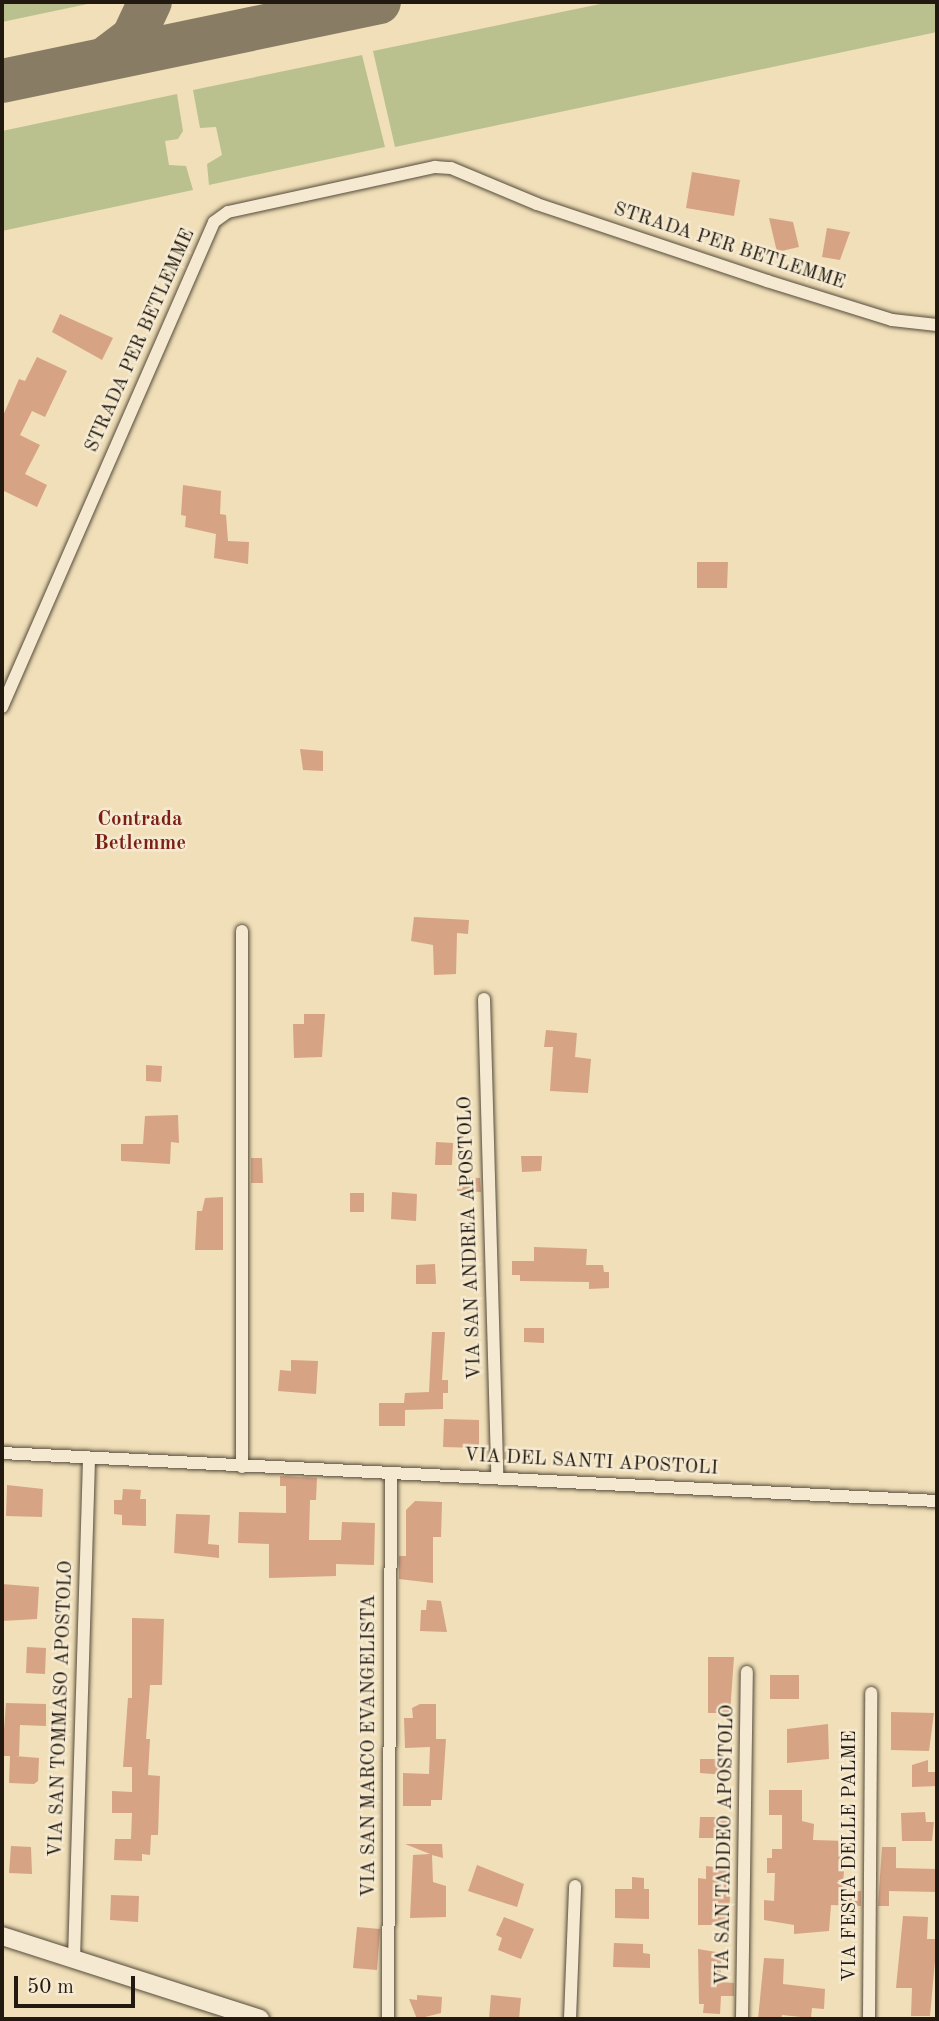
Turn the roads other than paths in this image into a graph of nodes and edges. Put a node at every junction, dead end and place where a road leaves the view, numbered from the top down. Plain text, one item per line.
1 (937, 325) edge
2 (2, 707) edge
3 (242, 931) dead end
4 (484, 999) dead end
5 (2, 1453) edge
6 (89, 1459) junction
7 (242, 1466) junction
8 (391, 1474) junction
9 (498, 1476) junction
10 (937, 1501) edge
11 (747, 1672) dead end
12 (871, 1693) dead end
13 (575, 1886) dead end
14 (2, 1936) edge
15 (74, 1959) junction
16 (260, 2019) edge
17 (388, 2019) edge
18 (570, 2019) edge
19 (743, 2019) edge
20 (869, 2019) edge

1 - 2 street, STRADA PER BETLEMME
3 - 7 street
4 - 9 street, VIA SAN ANDREA APOSTOLO
5 - 6 street, VIA DEL SANTI APOSTOLI
6 - 7 street, VIA DEL SANTI APOSTOLI
6 - 15 street, VIA SAN TOMMASO APOSTOLO
7 - 8 street, VIA DEL SANTI APOSTOLI
8 - 9 street, VIA DEL SANTI APOSTOLI
8 - 17 street, VIA SAN MARCO EVANGELISTA
9 - 10 street, VIA DEL SANTI APOSTOLI
11 - 19 street, VIA SAN TADDEO APOSTOLO
12 - 20 street, VIA FESTA DELLE PALME
13 - 18 street
14 - 15 street
15 - 16 street

